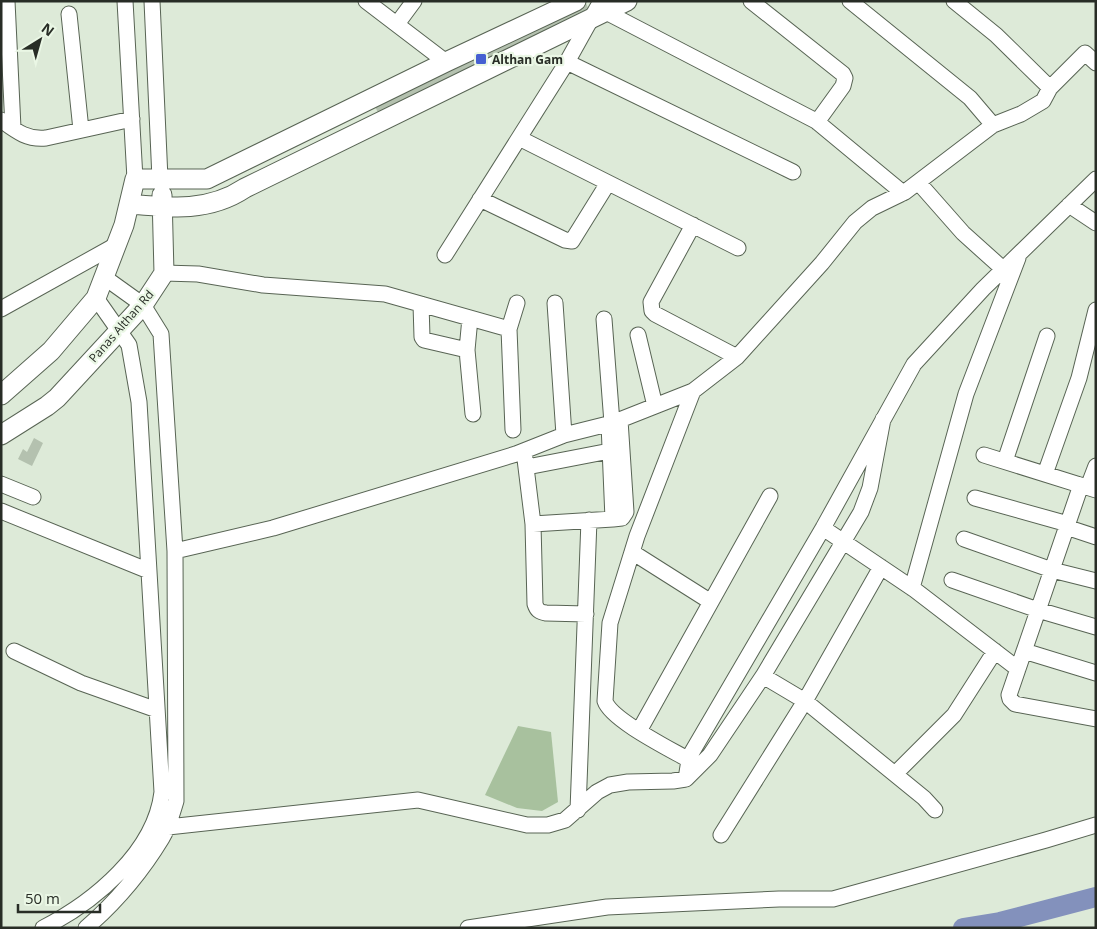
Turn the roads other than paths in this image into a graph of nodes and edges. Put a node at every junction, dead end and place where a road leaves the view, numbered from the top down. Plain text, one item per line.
1 (7, 1) edge
2 (125, 1) edge
3 (152, 1) edge
4 (366, 1) edge
5 (414, 1) edge
6 (576, 1) edge
7 (627, 1) edge
8 (750, 1) edge
9 (850, 1) edge
10 (964, 4) edge
11 (599, 10) edge
12 (69, 14) dead end
13 (397, 24) junction
14 (446, 62) junction
15 (567, 62) junction
16 (1096, 63) edge
17 (1050, 88) junction
18 (132, 119) junction
19 (817, 122) junction
20 (7, 124) edge
21 (993, 125) junction
22 (81, 130) junction
23 (519, 138) junction
24 (793, 172) dead end
25 (135, 179) junction
26 (160, 179) junction
27 (1096, 179) edge
28 (918, 182) junction
29 (608, 183) junction
30 (902, 193) junction
31 (480, 200) junction
32 (130, 204) junction
33 (1069, 205) junction
34 (163, 208) junction
35 (1096, 223) edge
36 (693, 225) junction
37 (116, 245) junction
38 (738, 248) dead end
39 (1020, 252) junction
40 (445, 254) dead end
41 (1003, 269) junction
42 (164, 273) junction
43 (104, 277) junction
44 (96, 298) junction
45 (517, 303) dead end
46 (555, 303) dead end
47 (421, 304) junction
48 (143, 305) junction
49 (1, 308) edge
50 (1096, 310) edge
51 (470, 318) junction
52 (604, 319) dead end
53 (120, 329) junction
54 (509, 329) junction
55 (638, 335) dead end
56 (1047, 336) dead end
57 (467, 350) junction
58 (737, 358) junction
59 (693, 391) junction
60 (1, 395) edge
61 (655, 406) junction
62 (474, 414) dead end
63 (883, 419) junction
64 (614, 423) junction
65 (513, 430) dead end
66 (1, 435) edge
67 (564, 435) junction
68 (616, 450) junction
69 (524, 452) junction
70 (984, 455) dead end
71 (1005, 461) junction
72 (1096, 466) edge
73 (527, 467) junction
74 (1046, 474) junction
75 (1, 484) edge
76 (1088, 487) edge
77 (770, 496) dead end
78 (33, 497) dead end
79 (975, 498) dead end
80 (1, 511) edge
81 (590, 520) junction
82 (533, 524) junction
83 (1067, 526) junction
84 (823, 528) junction
85 (1096, 537) edge
86 (964, 539) dead end
87 (844, 542) junction
88 (175, 551) junction
89 (632, 552) junction
90 (881, 567) junction
91 (1052, 570) junction
92 (149, 571) junction
93 (952, 580) dead end
94 (1096, 581) edge
95 (912, 588) junction
96 (711, 602) junction
97 (1038, 610) junction
98 (586, 614) junction
99 (1096, 627) edge
100 (14, 651) dead end
101 (994, 651) junction
102 (1024, 651) junction
103 (1018, 669) junction
104 (1096, 673) edge
105 (763, 676) junction
106 (805, 701) junction
107 (157, 710) junction
108 (1096, 719) edge
109 (638, 731) junction
110 (689, 760) junction
111 (895, 774) junction
112 (686, 779) junction
113 (578, 810) junction
114 (935, 810) dead end
115 (1096, 825) edge
116 (168, 827) junction
117 (721, 835) dead end
118 (43, 928) edge
119 (86, 928) edge
120 (468, 928) edge

1 - 20 street
2 - 18 street
3 - 26 street
4 - 13 street
5 - 13 street
6 - 14 main road
7 - 11 main road
8 - 19 street
9 - 21 street
10 - 17 street
11 - 15 street
11 - 19 street
11 - 34 main road
12 - 22 street
13 - 14 street
14 - 26 main road
15 - 23 street
15 - 24 street
16 - 17 street
17 - 21 street
18 - 22 street
18 - 25 street
19 - 30 street
20 - 22 street
21 - 28 street
23 - 29 street
23 - 31 street
25 - 26 main road
25 - 32 main road
26 - 34 main road
27 - 33 street
28 - 30 street
28 - 41 street
29 - 31 street
29 - 36 street
30 - 58 street
31 - 40 street
32 - 34 main road
32 - 37 main road
33 - 35 street
33 - 39 street
34 - 42 main road
36 - 38 street
36 - 58 street
37 - 43 main road
37 - 49 street
39 - 41 street
39 - 95 street
41 - 63 street
42 - 47 street
42 - 48 main road, Panas Althan Rd
43 - 44 main road
43 - 48 street
44 - 53 street
44 - 60 main road
45 - 54 street
46 - 67 street
47 - 51 street
47 - 57 street
48 - 53 main road, Panas Althan Rd
48 - 88 street
50 - 74 street
51 - 54 street
51 - 57 street
52 - 64 street
53 - 66 main road, Panas Althan Rd
53 - 92 street
54 - 65 street
55 - 61 street
56 - 71 street
57 - 62 street
58 - 59 street
59 - 61 street
59 - 89 street
61 - 64 street
63 - 84 street
63 - 87 street
64 - 67 street
64 - 68 street
67 - 69 street
68 - 73 street
68 - 81 street
69 - 73 street
69 - 88 street
70 - 71 street
71 - 74 street
72 - 76 street
73 - 82 street
74 - 76 street
75 - 78 street
76 - 83 street
77 - 96 street
79 - 83 street
80 - 92 street
81 - 82 street
81 - 98 street
82 - 98 street
83 - 85 street
83 - 91 street
84 - 87 street
84 - 110 street
86 - 91 street
87 - 90 street
87 - 105 street
88 - 116 street
89 - 96 street
89 - 109 street
90 - 95 street
90 - 106 street
91 - 94 street
91 - 97 street
92 - 107 street
93 - 97 street
95 - 101 street
96 - 109 street
97 - 99 street
97 - 102 street
98 - 113 street
100 - 107 street
101 - 103 street
101 - 111 street
102 - 103 street
102 - 104 street
103 - 108 street
105 - 106 street
105 - 112 street
106 - 111 street
106 - 117 street
107 - 118 street
109 - 110 street
110 - 112 street
111 - 114 street
112 - 113 street
113 - 116 street
115 - 120 street
116 - 119 street

